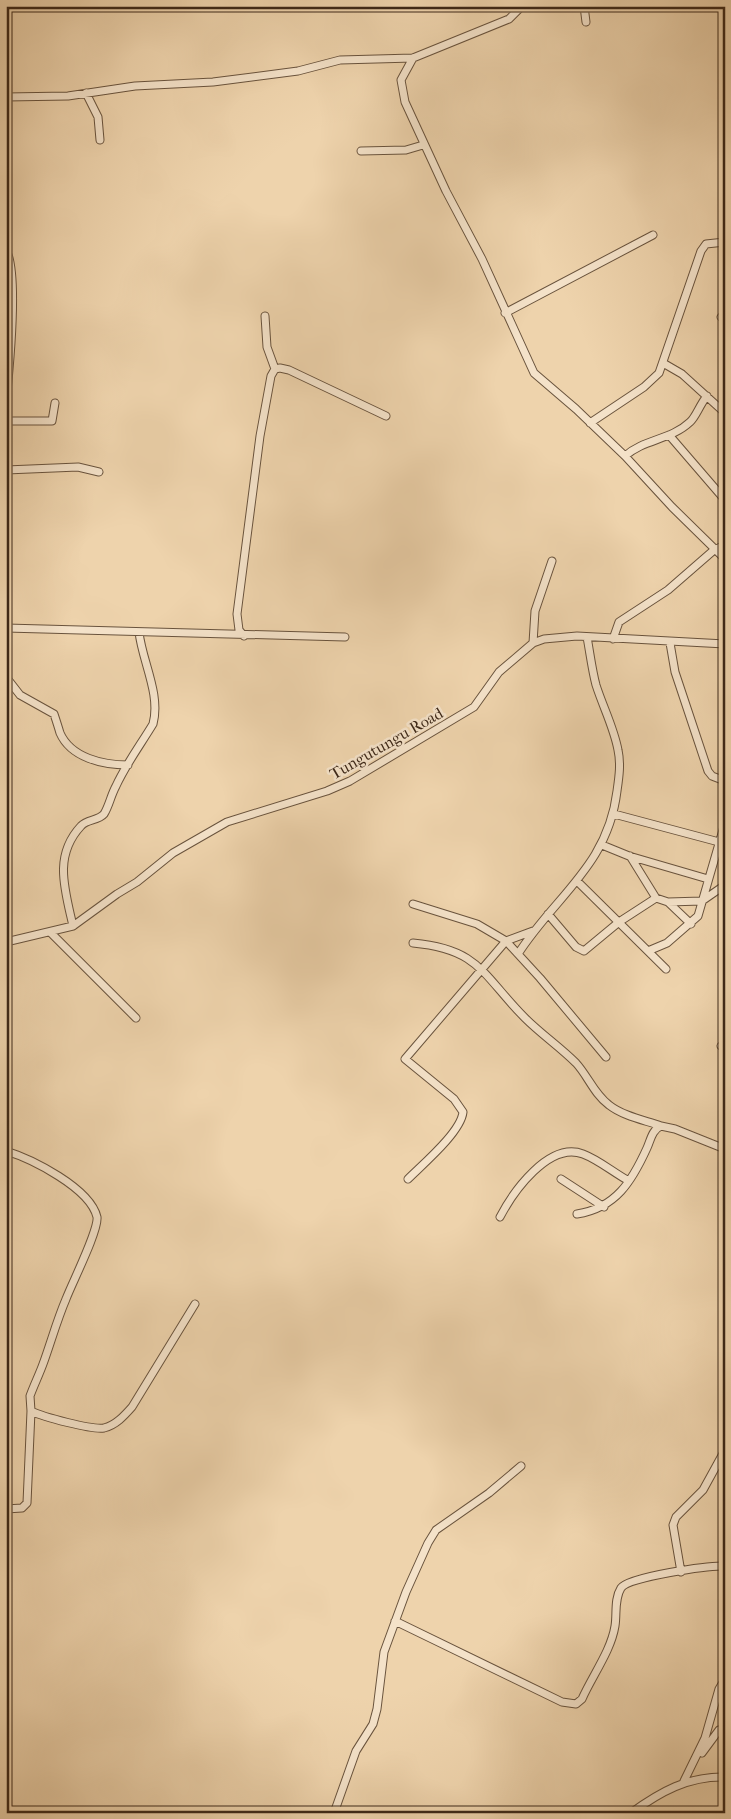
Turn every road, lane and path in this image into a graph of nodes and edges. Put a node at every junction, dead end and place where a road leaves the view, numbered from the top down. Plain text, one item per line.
1 (522, 6) edge
2 (584, 6) edge
3 (586, 22) dead end
4 (413, 58) junction
5 (396, 59) junction
6 (404, 74) junction
7 (86, 94) junction
8 (6, 97) edge
9 (100, 140) dead end
10 (424, 145) junction
11 (361, 151) dead end
12 (653, 235) dead end
13 (725, 242) edge
14 (6, 250) edge
15 (505, 313) junction
16 (265, 316) dead end
17 (663, 363) junction
18 (275, 369) junction
19 (707, 396) junction
20 (6, 401) edge
21 (55, 404) dead end
22 (725, 413) edge
23 (386, 416) dead end
24 (6, 421) edge
25 (590, 423) junction
26 (669, 436) junction
27 (625, 456) junction
28 (6, 470) edge
29 (99, 472) dead end
30 (725, 500) edge
31 (725, 545) edge
32 (714, 550) junction
33 (725, 559) edge
34 (552, 560) dead end
35 (6, 628) edge
36 (138, 632) junction
37 (244, 636) junction
38 (345, 637) dead end
39 (587, 637) junction
40 (613, 639) junction
41 (533, 643) junction
42 (670, 643) junction
43 (725, 644) edge
44 (6, 677) edge
45 (128, 765) junction
46 (725, 780) edge
47 (614, 814) junction
48 (724, 821) edge
49 (719, 842) junction
50 (602, 845) junction
51 (629, 856) junction
52 (708, 878) junction
53 (578, 881) junction
54 (725, 885) edge
55 (656, 898) junction
56 (702, 900) junction
57 (668, 902) junction
58 (413, 904) dead end
59 (548, 914) junction
60 (619, 922) junction
61 (691, 924) junction
62 (73, 926) junction
63 (533, 931) junction
64 (51, 933) junction
65 (506, 941) junction
66 (6, 942) edge
67 (413, 943) dead end
68 (648, 951) junction
69 (518, 954) junction
70 (483, 969) junction
71 (666, 969) dead end
72 (136, 1018) dead end
73 (606, 1057) dead end
74 (662, 1126) junction
75 (725, 1148) edge
76 (6, 1151) edge
77 (408, 1180) dead end
78 (561, 1180) dead end
79 (629, 1181) junction
80 (604, 1207) junction
81 (577, 1214) dead end
82 (500, 1217) dead end
83 (195, 1304) dead end
84 (31, 1411) junction
85 (725, 1450) edge
86 (521, 1466) dead end
87 (6, 1509) edge
88 (725, 1566) edge
89 (681, 1572) junction
90 (395, 1620) junction
91 (725, 1679) edge
92 (725, 1729) edge
93 (698, 1756) junction
94 (725, 1777) edge
95 (684, 1781) junction
96 (334, 1813) edge
97 (631, 1813) edge

1 - 4 street
2 - 3 street
4 - 5 street
4 - 6 street
5 - 6 street
5 - 7 street
6 - 10 street
7 - 8 street
7 - 9 street
10 - 11 street
10 - 15 street
12 - 15 street
13 - 17 street
14 - 20 street
15 - 25 street
16 - 18 street
17 - 19 street
17 - 25 street
18 - 23 street
18 - 37 street
19 - 22 street
19 - 26 street
21 - 24 street
25 - 27 street
26 - 27 street
26 - 30 street
27 - 32 street
28 - 29 street
31 - 32 street
32 - 33 street
32 - 40 street
34 - 41 street
35 - 36 street
36 - 37 street
36 - 45 street
37 - 38 street
39 - 40 street, Tungutungu Road
39 - 41 street, Tungutungu Road
39 - 47 street
40 - 42 street, Tungutungu Road
41 - 62 street, Tungutungu Road
42 - 43 street, Tungutungu Road
42 - 46 street
44 - 45 street
45 - 62 street
47 - 49 street
47 - 50 street
48 - 49 street
49 - 52 street
50 - 51 street
50 - 53 street
51 - 52 street
51 - 55 street
52 - 56 street
53 - 59 street
53 - 60 street
54 - 56 street
55 - 57 street
55 - 60 street
56 - 57 street
56 - 61 street
57 - 61 street
58 - 65 street
59 - 60 street
59 - 63 street
60 - 68 street
61 - 68 street
62 - 64 street, Tungutungu Road
63 - 65 street
63 - 69 street
64 - 66 street, Tungutungu Road
64 - 72 street
65 - 69 street
65 - 70 street
67 - 70 street
68 - 71 street
69 - 73 street
70 - 74 street
70 - 77 street
74 - 75 street
74 - 79 street
76 - 84 street
78 - 80 street
79 - 80 street
79 - 82 street
80 - 81 street
83 - 84 street
84 - 87 street
85 - 89 street
86 - 90 street
88 - 89 street
89 - 90 street
90 - 96 street
91 - 93 street
92 - 93 street
93 - 95 street
94 - 95 street
95 - 97 street

